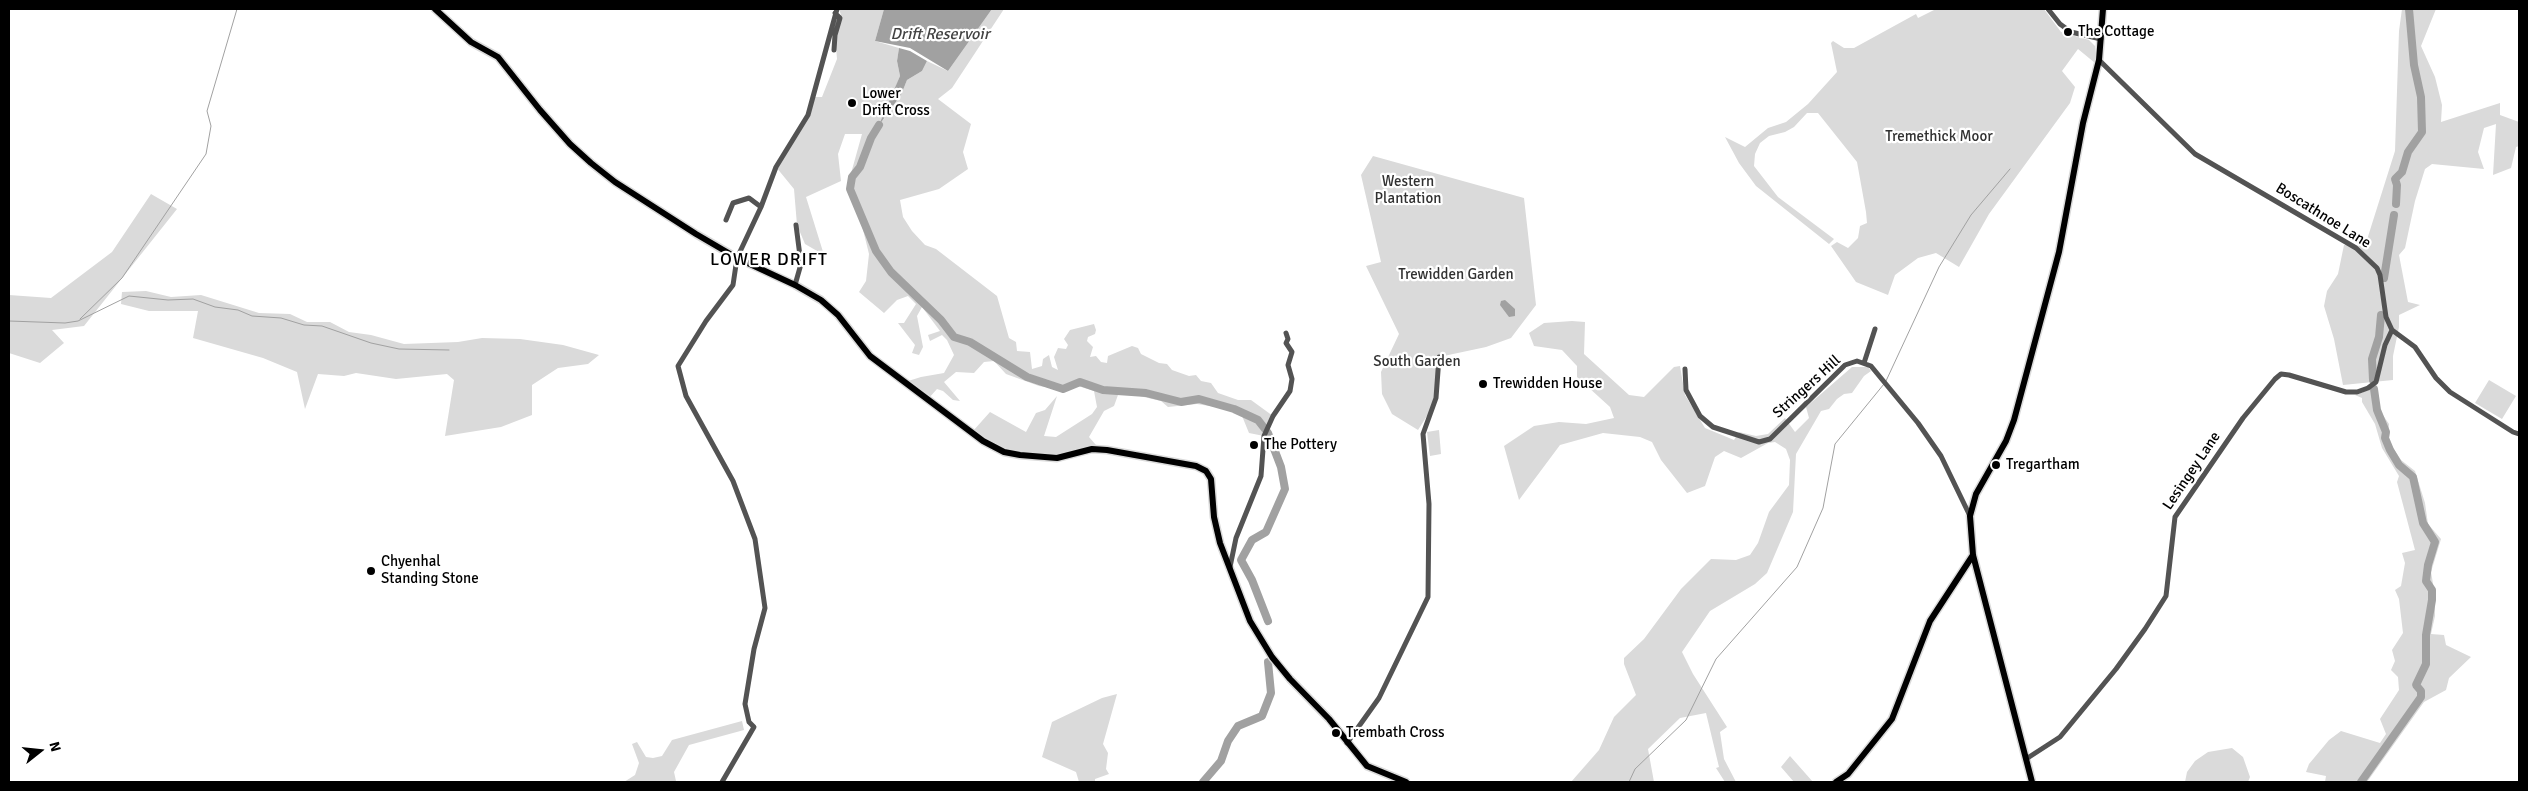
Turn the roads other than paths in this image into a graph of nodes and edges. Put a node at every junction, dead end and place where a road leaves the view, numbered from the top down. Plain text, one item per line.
1 (435, 9) edge
2 (2048, 9) edge
3 (2102, 9) edge
4 (836, 11) edge
5 (2101, 39) junction
6 (834, 50) dead end
7 (2099, 60) junction
8 (762, 207) junction
9 (726, 220) dead end
10 (796, 225) dead end
11 (737, 258) junction
12 (795, 285) junction
13 (1875, 329) dead end
14 (2392, 330) junction
15 (1286, 333) dead end
16 (1439, 357) dead end
17 (1864, 363) junction
18 (1685, 369) dead end
19 (2519, 434) edge
20 (1970, 516) junction
21 (1973, 555) junction
22 (1230, 567) junction
23 (1347, 743) junction
24 (2026, 759) junction
25 (722, 782) edge
26 (1406, 782) edge
27 (1836, 782) edge
28 (2032, 782) edge

1 - 11 main road
2 - 5 street
3 - 5 main road
4 - 6 street
4 - 8 street
5 - 7 main road
7 - 14 street, Boscathnoe Lane
7 - 20 main road
8 - 9 street
8 - 11 street
10 - 12 street
11 - 12 main road
11 - 25 street
12 - 22 main road
13 - 17 street
14 - 19 street
14 - 24 street, Lesingey Lane
15 - 22 street
16 - 23 street
17 - 18 street, Stringers Hill
17 - 20 street, Stringers Hill
20 - 21 main road
21 - 24 main road
21 - 27 main road
22 - 23 main road
23 - 26 main road
24 - 28 main road

